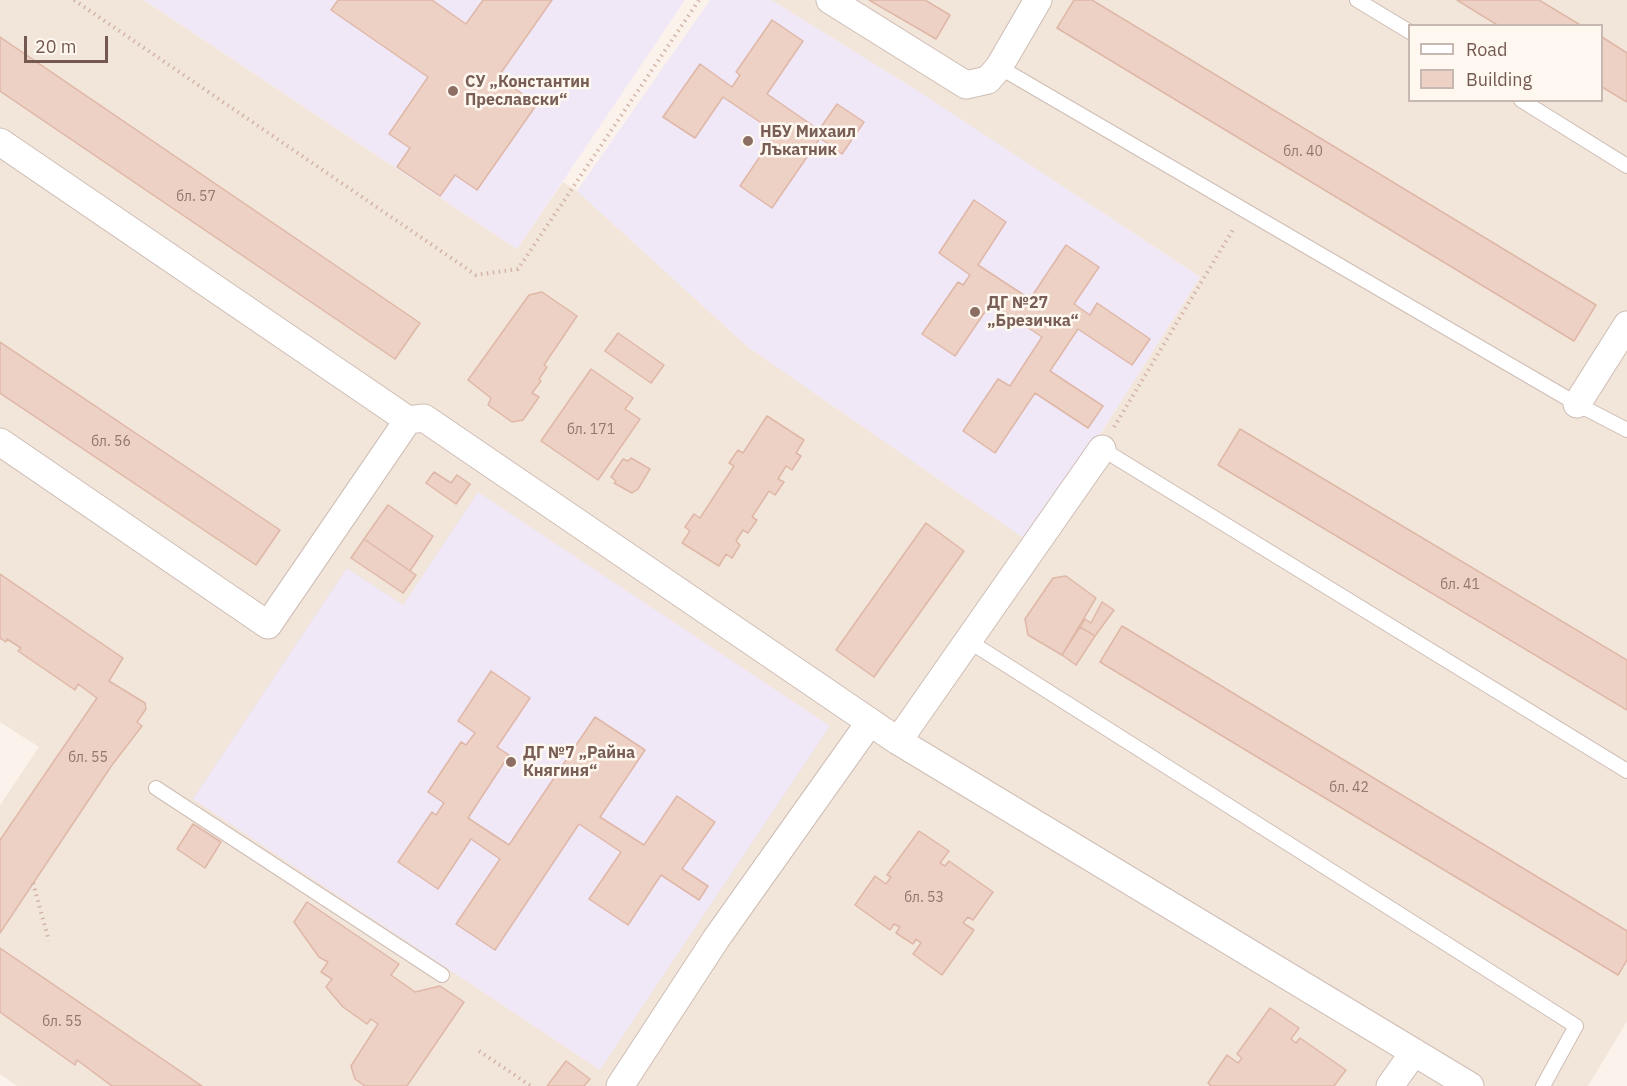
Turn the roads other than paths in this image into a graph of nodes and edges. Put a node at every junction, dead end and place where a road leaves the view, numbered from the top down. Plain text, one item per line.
1 (830, 0) edge
2 (1038, 0) edge
3 (1357, 0) edge
4 (1408, 31) edge
5 (999, 67) junction
6 (1524, 102) edge
7 (0, 142) edge
8 (1627, 166) edge
9 (1627, 325) edge
10 (1577, 404) junction
11 (408, 420) junction
12 (1627, 430) edge
13 (0, 442) edge
14 (1101, 448) joint
15 (967, 640) junction
16 (870, 722) junction
17 (898, 741) junction
18 (1627, 771) edge
19 (156, 788) dead end
20 (442, 975) dead end
21 (1414, 1052) junction
22 (620, 1086) edge
23 (1390, 1086) edge
24 (1470, 1086) edge
25 (1542, 1086) edge

1 - 5 street
2 - 5 street
3 - 4 lane
5 - 10 lane
6 - 8 lane
7 - 11 street
9 - 10 street
10 - 12 lane
11 - 13 street
11 - 16 street
14 - 15 street
14 - 18 lane
15 - 17 street
15 - 25 lane
16 - 17 street
16 - 22 street
17 - 21 street
19 - 20 lane
21 - 23 street
21 - 24 street

